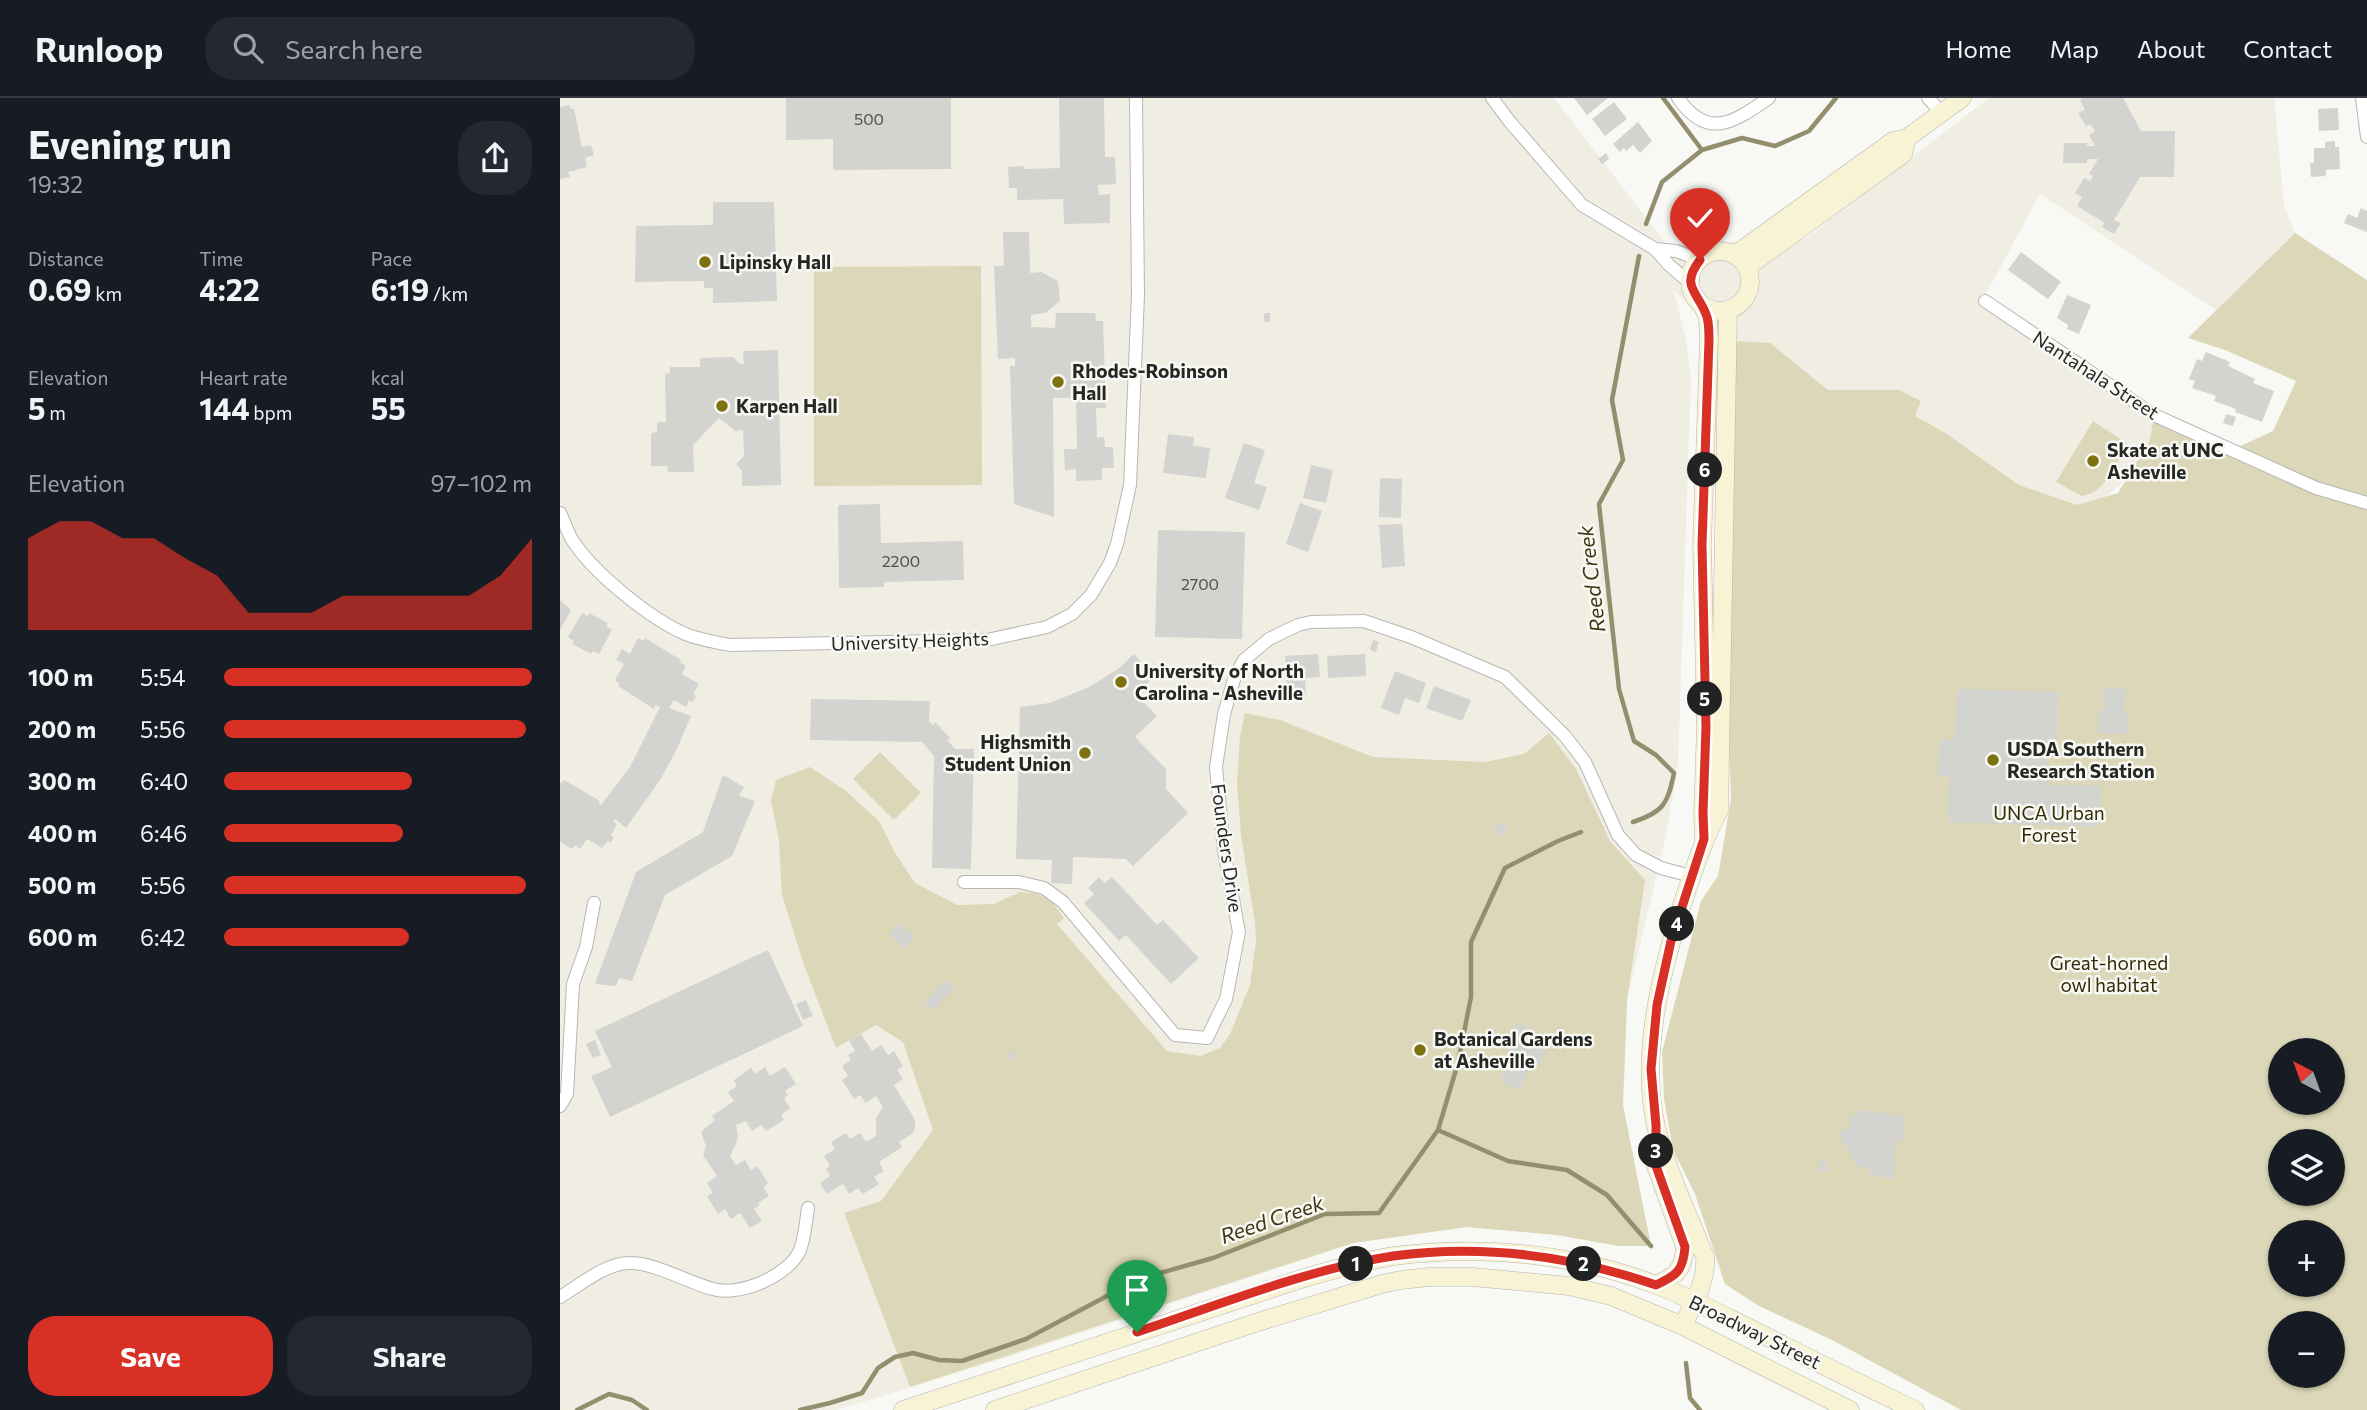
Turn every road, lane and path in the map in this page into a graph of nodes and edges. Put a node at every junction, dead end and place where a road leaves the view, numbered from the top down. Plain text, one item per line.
1 (1136, 98) edge
2 (1492, 98) edge
3 (1678, 98) edge
4 (1769, 98) edge
5 (1928, 98) edge
6 (1962, 98) edge
7 (2361, 98) edge
8 (1942, 113) junction
9 (2367, 137) edge
10 (1655, 249) junction
11 (1700, 260) junction
12 (1741, 261) junction
13 (1690, 284) junction
14 (1985, 301) dead end
15 (1702, 305) junction
16 (1728, 310) junction
17 (2367, 503) edge
18 (560, 513) edge
19 (1704, 839) junction
20 (1691, 876) junction
21 (964, 882) dead end
22 (594, 903) dead end
23 (560, 1106) edge
24 (1656, 1125) junction
25 (808, 1208) dead end
26 (1656, 1285) junction
27 (560, 1297) edge
28 (1694, 1301) junction
29 (1683, 1326) junction
30 (903, 1410) edge
31 (995, 1410) edge
32 (1850, 1410) edge
33 (1914, 1410) edge

1 - 18 street, University Heights
2 - 10 street
3 - 4 street
5 - 8 street
6 - 8 main road
7 - 9 street
8 - 12 main road
10 - 11 street
10 - 13 street
11 - 12 main road
11 - 13 main road
12 - 16 main road
13 - 15 main road
14 - 17 street, Nantahala Street
15 - 16 main road
15 - 19 main road
16 - 19 main road
19 - 20 main road
20 - 21 street, Founders Drive
20 - 24 main road
22 - 23 street
24 - 26 main road
24 - 28 main road
25 - 27 street
26 - 28 main road, Broadway Street
26 - 30 main road, Broadway Street
28 - 29 main road
28 - 33 main road, Broadway Street
29 - 31 main road, Broadway Street
29 - 32 main road, Broadway Street

